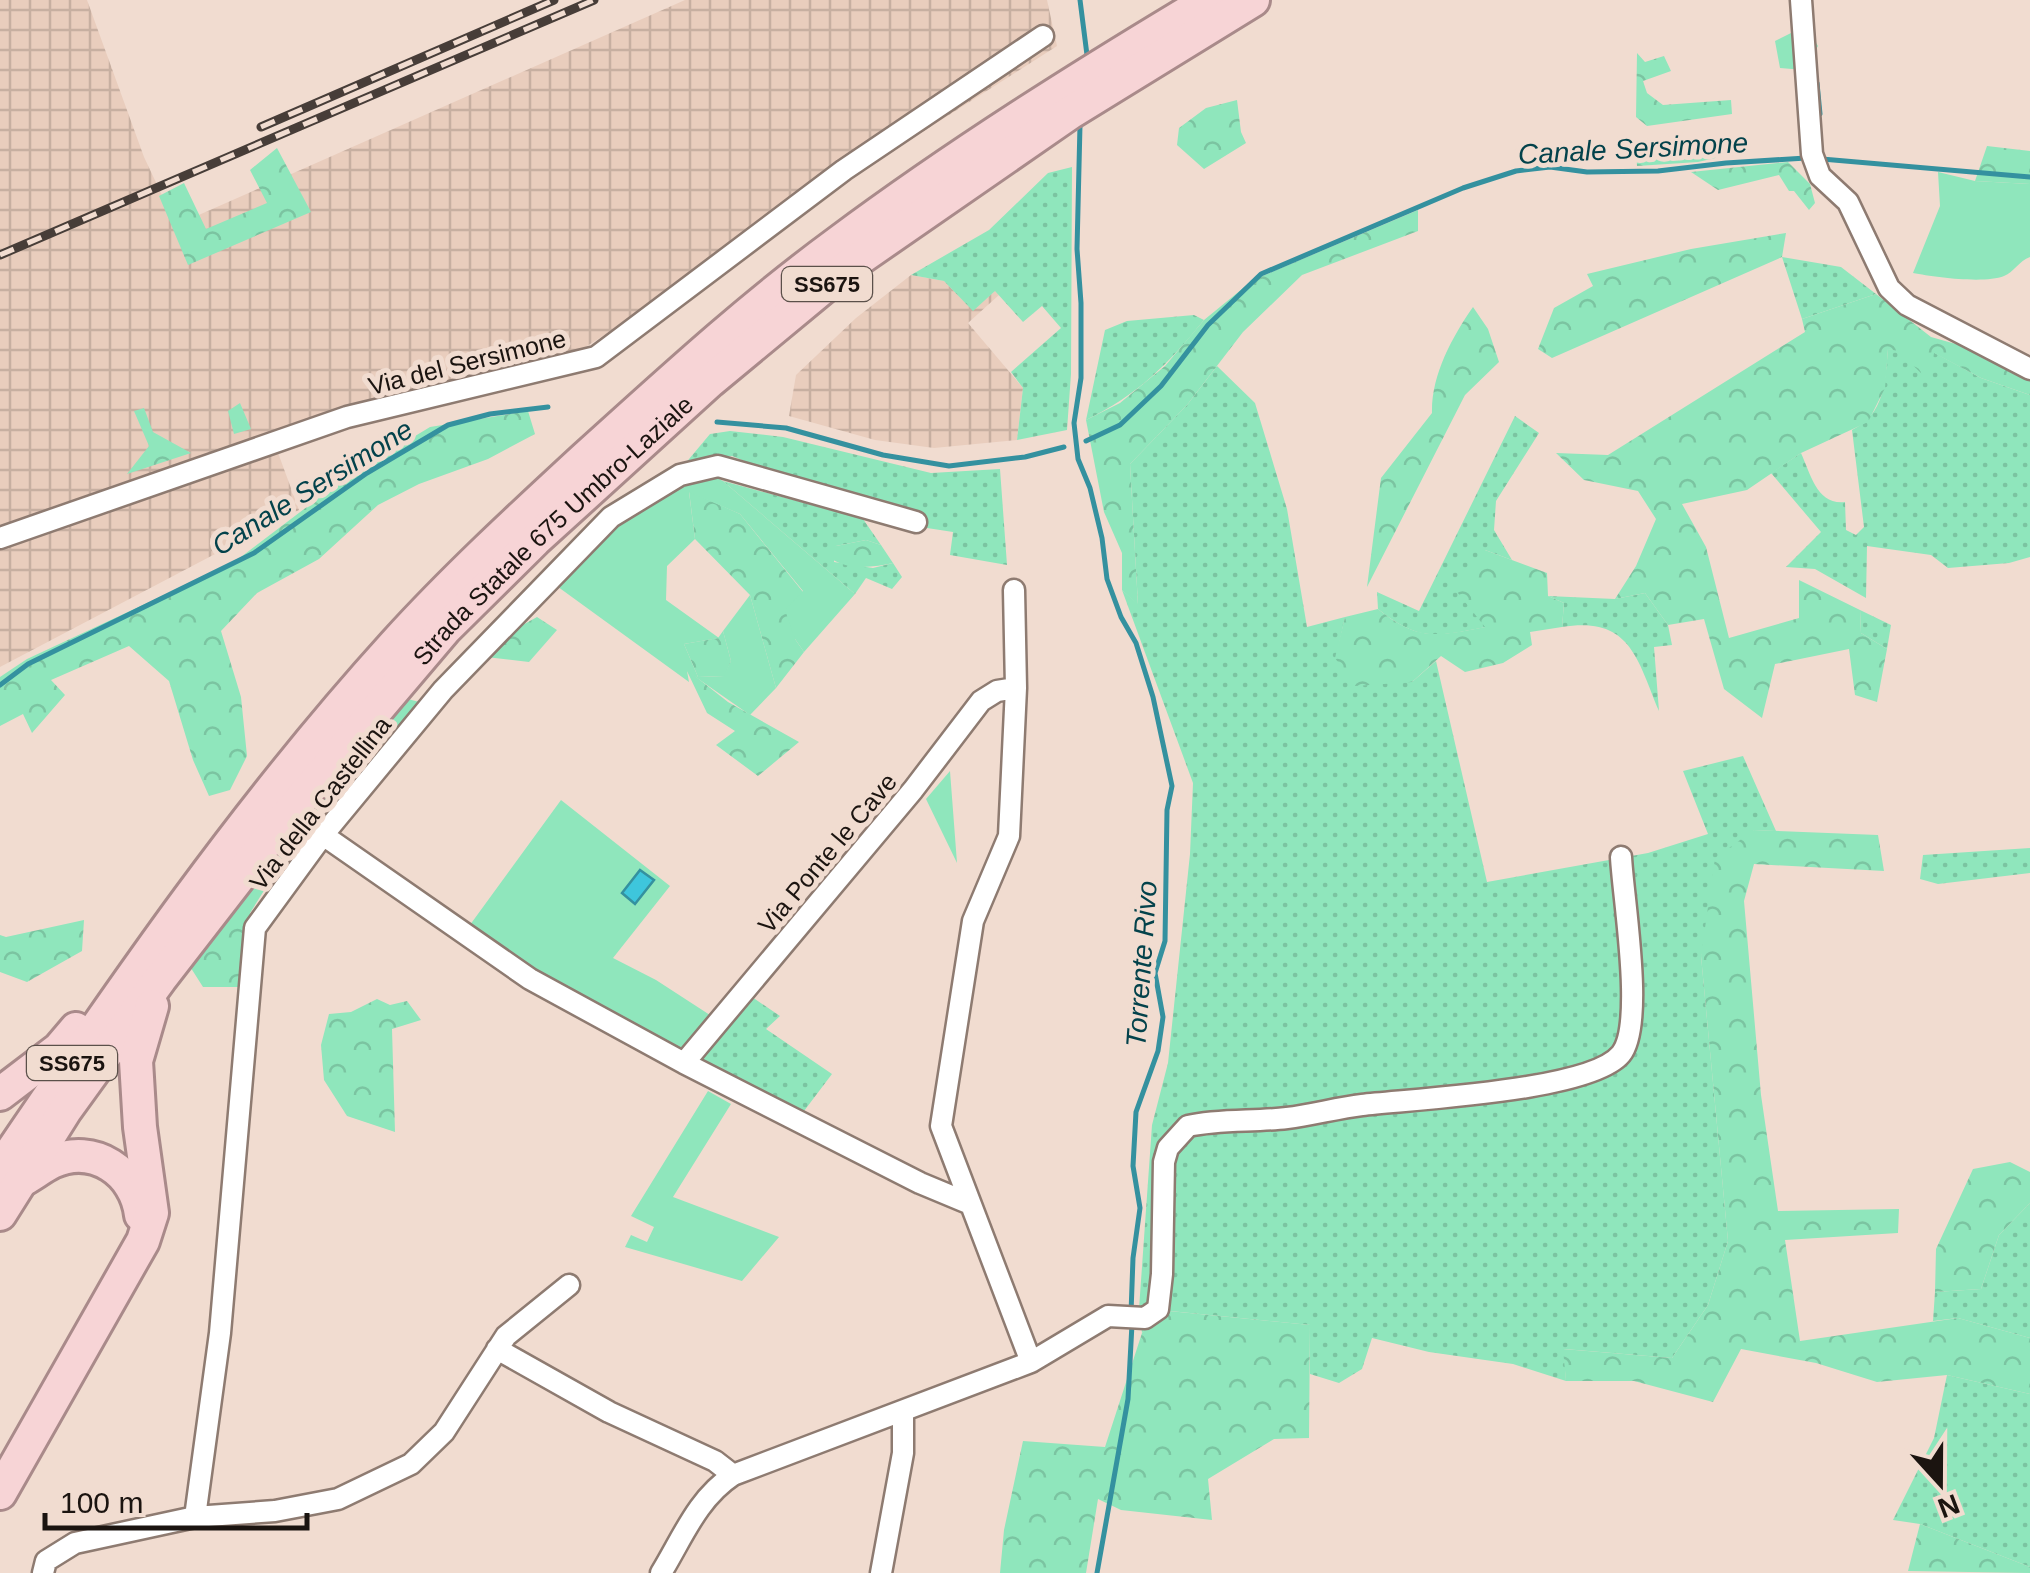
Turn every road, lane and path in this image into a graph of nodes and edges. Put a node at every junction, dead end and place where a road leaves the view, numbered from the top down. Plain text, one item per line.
1 (1209, 0) edge
2 (1254, 0) edge
3 (1801, 0) edge
4 (1043, 36) dead end
5 (2030, 369) edge
6 (916, 522) dead end
7 (0, 538) edge
8 (1014, 590) dead end
9 (1016, 688) junction
10 (323, 834) junction
11 (1621, 857) dead end
12 (152, 968) junction
13 (684, 1063) junction
14 (0, 1094) edge
15 (10, 1175) edge
16 (968, 1203) junction
17 (0, 1214) edge
18 (143, 1242) junction
19 (569, 1284) dead end
20 (497, 1349) junction
21 (1032, 1362) junction
22 (903, 1412) junction
23 (733, 1476) junction
24 (0, 1494) edge
25 (195, 1518) junction
26 (42, 1573) edge
27 (661, 1573) edge
28 (881, 1573) edge

1 - 12 highway, Strada Statale 675 Umbro-Laziale / SS675
2 - 12 highway, Strada Statale 675 Umbro-Laziale / SS675
3 - 5 street
4 - 7 street, Via del Sersimone
6 - 10 street, Via della Castellina
8 - 9 street
9 - 13 street, Via Ponte le Cave
9 - 16 street
10 - 13 street
10 - 25 street, Via della Castellina
11 - 21 street
12 - 14 highway
12 - 15 highway, Strada Statale 675 Umbro-Laziale / SS675
12 - 18 highway
13 - 16 street
15 - 17 highway, Strada Statale 675 Umbro-Laziale / SS675
15 - 18 highway
16 - 21 street
18 - 24 highway
19 - 20 street
20 - 23 street
20 - 25 street
21 - 22 street
22 - 23 street
22 - 28 street
23 - 27 street
25 - 26 street

